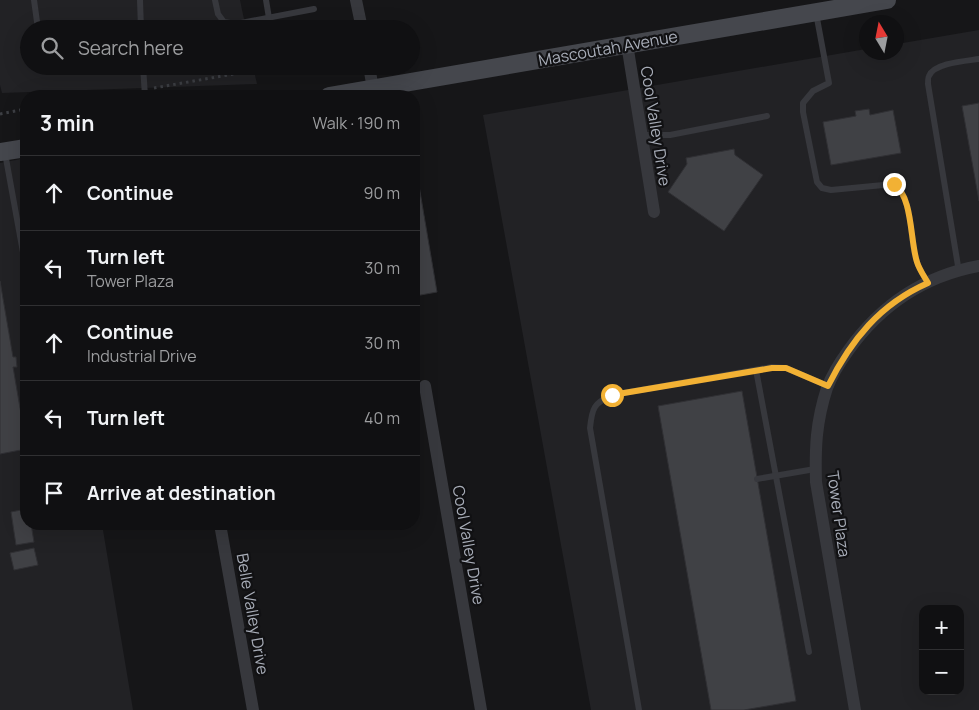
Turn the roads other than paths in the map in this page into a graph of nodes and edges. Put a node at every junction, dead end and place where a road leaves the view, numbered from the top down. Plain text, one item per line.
1 (34, 0) edge
2 (140, 0) edge
3 (215, 0) edge
4 (266, 0) edge
5 (356, 0) edge
6 (887, 0) edge
7 (815, 6) edge
8 (314, 9) dead end
9 (269, 18) junction
10 (37, 20) edge
11 (141, 20) edge
12 (222, 20) edge
13 (258, 20) edge
14 (360, 20) edge
15 (627, 44) junction
16 (979, 59) edge
17 (144, 75) edge
18 (370, 75) edge
19 (145, 90) edge
20 (373, 90) edge
21 (389, 90) edge
22 (767, 116) dead end
23 (641, 135) junction
24 (20, 149) edge
25 (2, 152) edge
26 (654, 212) dead end
27 (20, 240) edge
28 (979, 266) edge
29 (959, 272) junction
30 (928, 283) junction
31 (756, 370) junction
32 (425, 386) dead end
33 (828, 386) junction
34 (815, 468) junction
35 (776, 476) junction
36 (757, 479) dead end
37 (221, 530) edge
38 (809, 652) dead end
39 (253, 710) edge
40 (481, 710) edge
41 (639, 710) edge
42 (856, 710) edge

1 - 10 lane
2 - 11 lane
3 - 12 lane
4 - 9 lane
5 - 14 street
6 - 7 main road, Mascoutah Avenue
7 - 15 main road, Mascoutah Avenue
7 - 30 lane
8 - 9 lane
9 - 13 lane
15 - 21 main road, Mascoutah Avenue
15 - 23 street, Cool Valley Drive
16 - 29 lane
17 - 19 lane
18 - 20 street
22 - 23 lane
23 - 26 street, Cool Valley Drive
24 - 25 main road
25 - 27 lane
28 - 29 street, Tower Plaza
29 - 30 street, Tower Plaza
30 - 33 street, Tower Plaza
31 - 33 lane
31 - 35 lane
31 - 41 lane
32 - 40 street, Cool Valley Drive
33 - 34 street, Tower Plaza
34 - 35 lane
34 - 42 street, Tower Plaza
35 - 36 lane
35 - 38 lane
37 - 39 street, Belle Valley Drive

